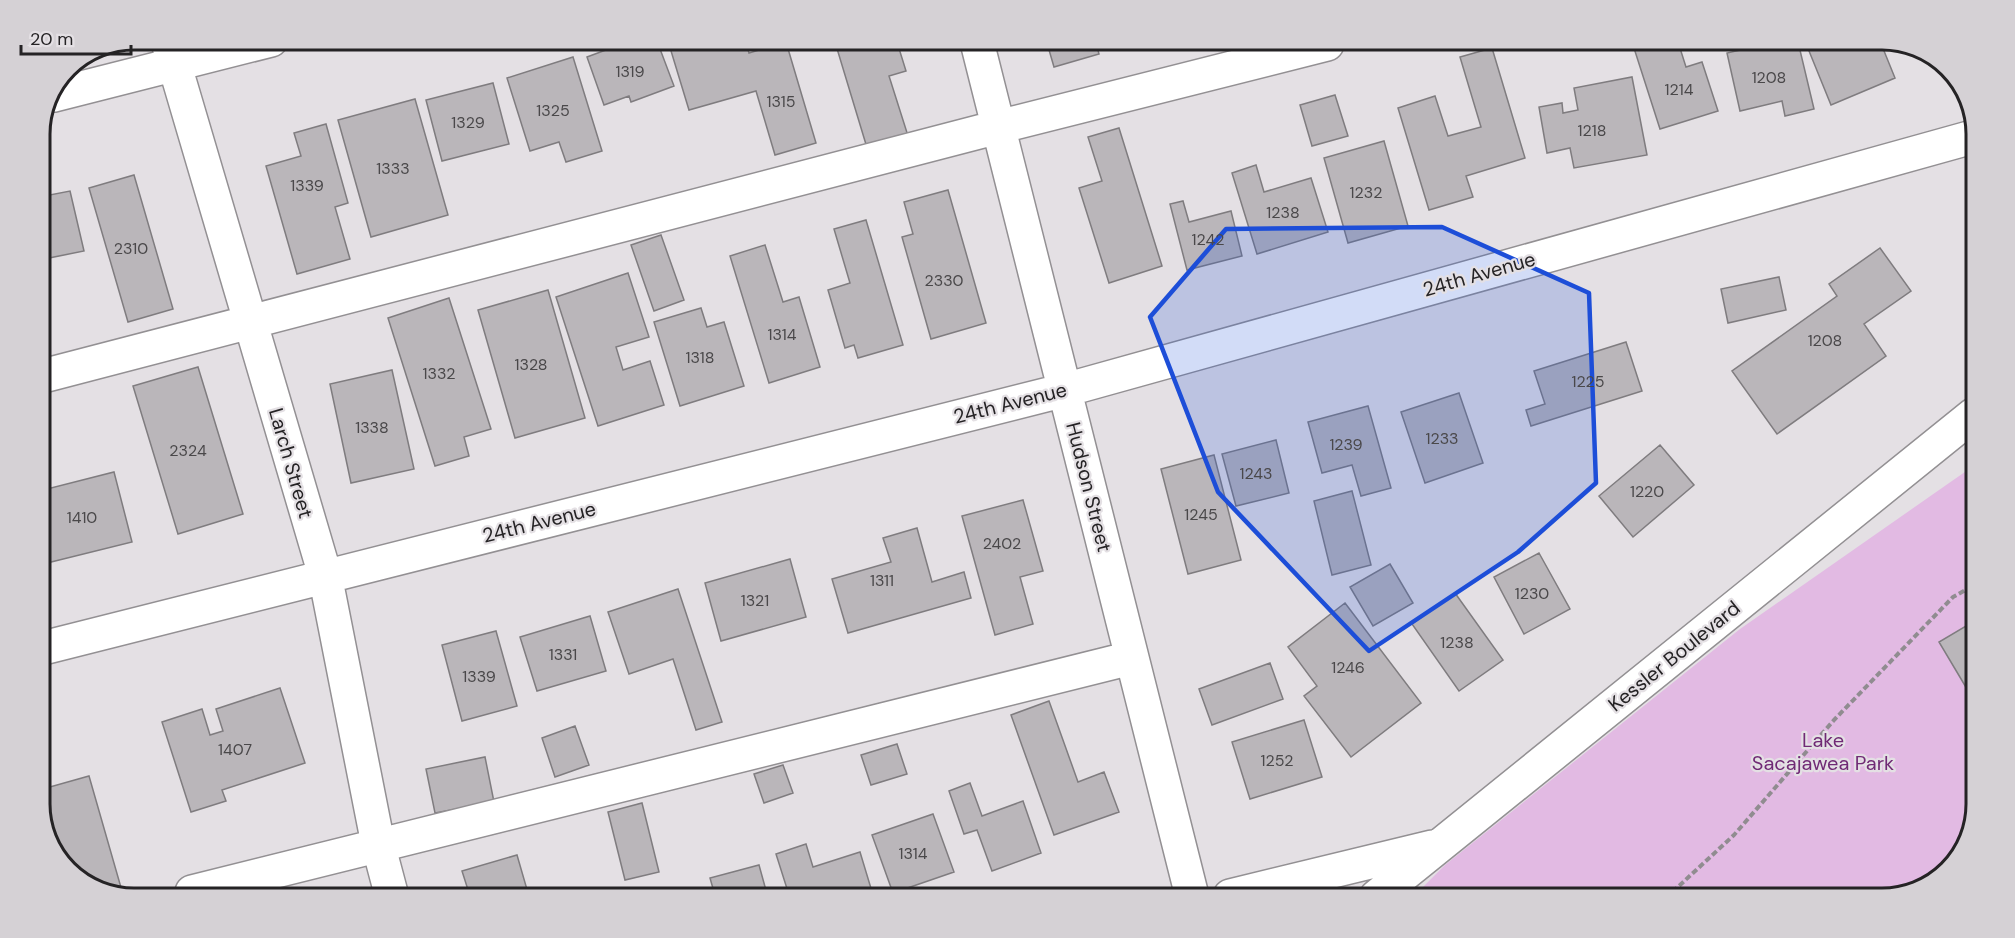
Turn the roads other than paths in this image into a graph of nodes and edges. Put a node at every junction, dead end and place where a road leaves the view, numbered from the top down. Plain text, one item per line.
1 (188, 50) edge
2 (979, 50) edge
3 (1303, 50) edge
4 (171, 52) edge
5 (60, 93) edge
6 (998, 127) junction
7 (1965, 139) edge
8 (250, 322) junction
9 (50, 374) edge
10 (1065, 390) junction
11 (1965, 421) edge
12 (325, 575) junction
13 (50, 646) edge
14 (1131, 658) junction
15 (378, 844) junction
16 (1440, 845) junction
17 (204, 889) edge
18 (390, 889) edge
19 (1190, 889) edge
20 (1259, 889) edge
21 (1386, 889) edge

1 - 4 street
2 - 6 street, Hudson Street
3 - 6 street
4 - 5 street
4 - 8 street, Larch Street
6 - 8 street
6 - 10 street, Hudson Street
7 - 10 street, 24th Avenue
8 - 9 street
8 - 12 street, Larch Street
10 - 12 street, 24th Avenue
10 - 14 street, Hudson Street
11 - 16 street, Kessler Boulevard
12 - 13 street, 24th Avenue
12 - 15 street, Larch Street
14 - 15 street
14 - 19 street, Hudson Street
15 - 17 street
15 - 18 street, Larch Street
16 - 20 street
16 - 21 street, Kessler Boulevard

